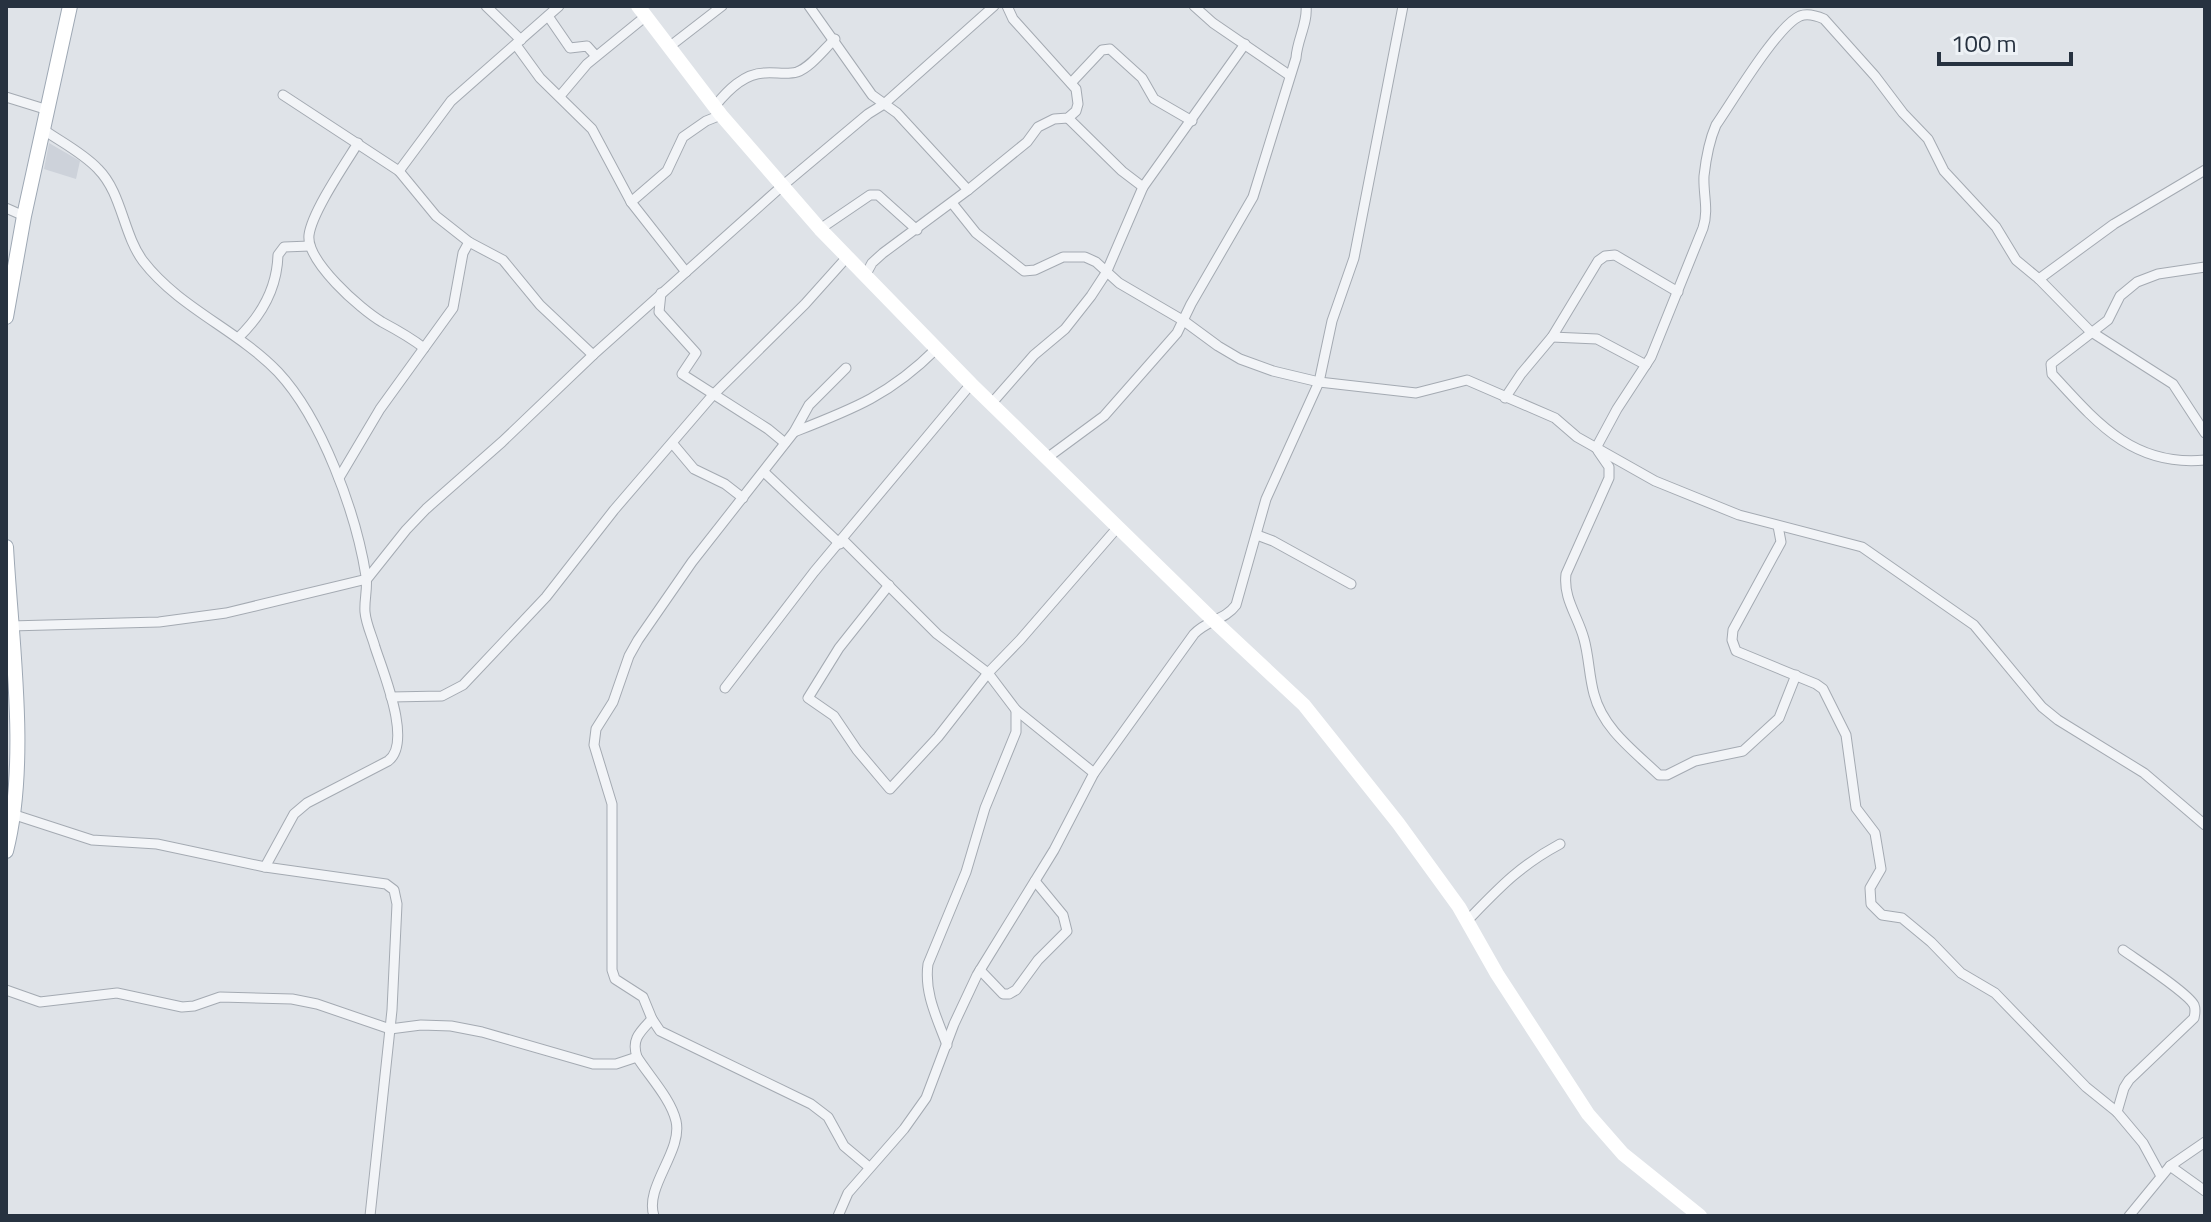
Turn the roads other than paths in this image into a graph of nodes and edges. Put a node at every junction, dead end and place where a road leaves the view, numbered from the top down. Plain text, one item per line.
1 (70, 6) edge
2 (486, 6) edge
3 (559, 6) edge
4 (722, 6) edge
5 (809, 6) edge
6 (994, 6) edge
7 (1007, 6) edge
8 (1194, 6) edge
9 (1306, 6) edge
10 (1403, 6) edge
11 (642, 11) edge
12 (548, 16) junction
13 (835, 39) junction
14 (518, 43) junction
15 (1245, 44) junction
16 (669, 47) junction
17 (596, 56) junction
18 (1289, 75) junction
19 (1071, 83) junction
20 (283, 95) dead end
21 (560, 96) junction
22 (6, 97) edge
23 (884, 104) junction
24 (48, 110) junction
25 (718, 111) junction
26 (1068, 118) junction
27 (1192, 121) junction
28 (44, 130) junction
29 (358, 143) junction
30 (2205, 170) edge
31 (399, 171) junction
32 (781, 187) junction
33 (1143, 187) junction
34 (968, 190) junction
35 (631, 202) junction
36 (952, 203) junction
37 (6, 208) edge
38 (24, 216) junction
39 (820, 229) junction
40 (917, 230) junction
41 (469, 242) junction
42 (310, 246) junction
43 (848, 256) junction
44 (2205, 267) edge
45 (686, 272) junction
46 (1106, 273) junction
47 (865, 276) junction
48 (2039, 279) junction
49 (1678, 292) junction
50 (661, 293) junction
51 (6, 317) edge
52 (1184, 321) junction
53 (2090, 331) junction
54 (1552, 337) junction
55 (238, 338) junction
56 (424, 348) junction
57 (936, 349) junction
58 (593, 355) junction
59 (1646, 365) junction
60 (846, 368) dead end
61 (1319, 382) junction
62 (971, 384) junction
63 (721, 386) junction
64 (712, 396) junction
65 (1505, 398) junction
66 (727, 402) junction
67 (991, 404) junction
68 (794, 432) junction
69 (2205, 433) edge
70 (785, 443) junction
71 (673, 444) junction
72 (1596, 448) junction
73 (1047, 458) junction
74 (2205, 460) edge
75 (764, 472) junction
76 (339, 478) junction
77 (743, 498) junction
78 (1778, 526) junction
79 (1118, 527) junction
80 (1257, 535) junction
81 (842, 542) junction
82 (6, 547) edge
83 (367, 579) junction
84 (1351, 584) dead end
85 (889, 585) junction
86 (1213, 620) junction
87 (10, 626) junction
88 (9, 641) edge
89 (988, 673) junction
90 (1796, 675) junction
91 (725, 688) dead end
92 (391, 697) junction
93 (1016, 710) junction
94 (11, 743) edge
95 (1094, 773) junction
96 (12, 814) junction
97 (2205, 825) edge
98 (1560, 844) dead end
99 (6, 851) edge
100 (265, 867) junction
101 (1035, 881) junction
102 (1467, 921) junction
103 (2123, 950) dead end
104 (980, 970) junction
105 (6, 990) edge
106 (652, 1019) junction
107 (954, 1024) junction
108 (940, 1025) junction
109 (390, 1029) junction
110 (947, 1045) junction
111 (637, 1057) junction
112 (2117, 1112) junction
113 (2205, 1142) edge
114 (2170, 1166) junction
115 (869, 1167) junction
116 (2161, 1176) junction
117 (2205, 1191) edge
118 (370, 1216) edge
119 (654, 1216) edge
120 (838, 1216) edge
121 (1700, 1216) edge
122 (2129, 1216) edge

1 - 24 street
2 - 14 street
3 - 12 street
4 - 16 street
5 - 13 street
6 - 23 street
7 - 19 street
8 - 15 street
9 - 18 street
10 - 61 street
11 - 16 street
11 - 17 street
12 - 14 street
12 - 17 street
13 - 23 street
13 - 25 street
14 - 21 street
14 - 31 street
15 - 18 street
15 - 27 street
16 - 25 street
17 - 21 street
18 - 52 street
19 - 26 street
19 - 27 street
20 - 29 street
21 - 35 street
22 - 24 street
23 - 32 street
23 - 34 street
24 - 28 street
25 - 32 street
25 - 35 street
26 - 33 street
26 - 34 street
27 - 33 street
28 - 38 street
28 - 55 street
29 - 31 street
29 - 42 street
30 - 48 street
31 - 41 street
32 - 39 street
32 - 45 street
33 - 46 street
34 - 36 street
35 - 45 street
36 - 40 street
36 - 46 street
37 - 38 street
38 - 51 street
39 - 40 street
39 - 43 street
40 - 47 street
41 - 56 street
41 - 58 street
42 - 55 street
42 - 56 street
43 - 47 street
43 - 63 street
44 - 53 street
45 - 50 street
46 - 52 street
46 - 67 street
47 - 57 street
48 - 49 street
48 - 53 street
49 - 54 street
49 - 59 street
50 - 58 street
50 - 64 street
52 - 61 street
52 - 73 street
53 - 69 street
53 - 74 street
54 - 59 street
54 - 65 street
55 - 76 street
56 - 76 street
57 - 62 street
57 - 68 street
58 - 83 street
59 - 72 street
60 - 68 street
61 - 65 street
61 - 80 street
62 - 67 street
62 - 81 street
63 - 64 street
63 - 66 street
64 - 66 street
64 - 71 street
65 - 72 street
66 - 70 street
67 - 73 street
68 - 70 street
70 - 75 street
71 - 77 street
71 - 92 street
72 - 78 street
72 - 90 street
73 - 79 street
75 - 77 street
75 - 81 street
76 - 83 street
77 - 106 street
78 - 90 street
78 - 97 street
79 - 86 street
79 - 89 street
80 - 84 street
80 - 86 street
81 - 85 street
81 - 91 street
82 - 87 street
83 - 87 street
83 - 92 street
85 - 89 street
85 - 89 street
86 - 95 street
86 - 102 street
87 - 88 street
88 - 94 street
89 - 93 street
90 - 112 street
92 - 100 street
93 - 95 street
93 - 108 street
94 - 96 street
95 - 101 street
96 - 99 street
96 - 100 street
98 - 102 street
100 - 109 street
101 - 104 street
101 - 104 street
102 - 121 street
103 - 112 street
104 - 107 street
105 - 109 street
106 - 111 street
106 - 115 street
107 - 108 street
107 - 110 street
108 - 110 street
109 - 111 street
109 - 118 street
110 - 115 street
111 - 119 street
112 - 116 street
113 - 114 street
114 - 116 street
114 - 117 street
115 - 120 street
116 - 122 street

